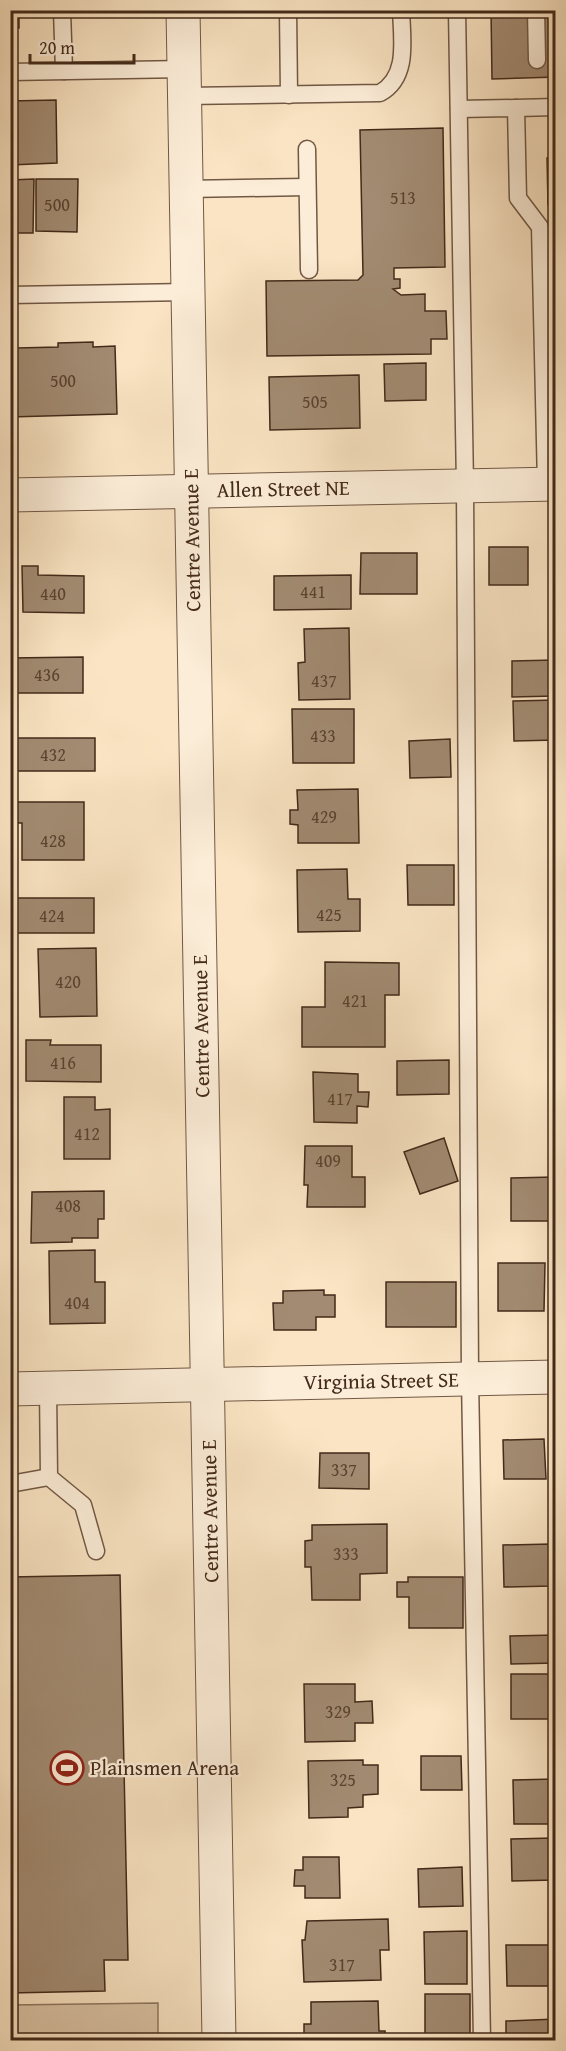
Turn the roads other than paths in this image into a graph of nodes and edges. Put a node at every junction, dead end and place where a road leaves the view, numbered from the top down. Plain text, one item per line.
1 (62, 10) edge
2 (183, 10) edge
3 (288, 10) edge
4 (401, 10) edge
5 (457, 10) edge
6 (536, 10) edge
7 (537, 60) dead end
8 (64, 71) junction
9 (10, 72) edge
10 (184, 83) junction
11 (289, 95) junction
12 (555, 107) edge
13 (516, 108) junction
14 (459, 110) junction
15 (307, 149) dead end
16 (308, 187) junction
17 (186, 189) junction
18 (548, 268) edge
19 (309, 270) dead end
20 (188, 292) junction
21 (10, 295) edge
22 (550, 401) edge
23 (551, 484) edge
24 (465, 486) junction
25 (191, 491) junction
26 (10, 495) edge
27 (555, 1377) edge
28 (470, 1379) junction
29 (207, 1384) junction
30 (48, 1388) junction
31 (10, 1389) edge
32 (49, 1477) junction
33 (10, 1484) edge
34 (96, 1551) dead end
35 (219, 2040) edge
36 (482, 2040) edge

1 - 8 lane
2 - 10 street, Centre Avenue E
3 - 11 lane
4 - 11 lane
5 - 14 lane
6 - 7 lane
8 - 9 lane
8 - 10 lane
10 - 11 lane
10 - 17 street, Centre Avenue E
12 - 13 lane
13 - 14 lane
13 - 18 lane
14 - 24 lane
15 - 16 lane
16 - 17 lane
16 - 19 lane
17 - 20 street, Centre Avenue E
18 - 22 lane
20 - 21 lane
20 - 25 street, Centre Avenue E
22 - 23 lane
23 - 24 street, Allen Street NE
24 - 25 street, Allen Street NE
24 - 28 lane
25 - 26 street, Allen Street NE
25 - 29 street, Centre Avenue E
27 - 28 street, Virginia Street SE
28 - 29 street, Virginia Street SE
28 - 36 lane
29 - 30 street, Virginia Street SE
29 - 35 street, Centre Avenue E
30 - 31 street, Virginia Street SE
30 - 32 lane
32 - 33 lane
32 - 34 lane

